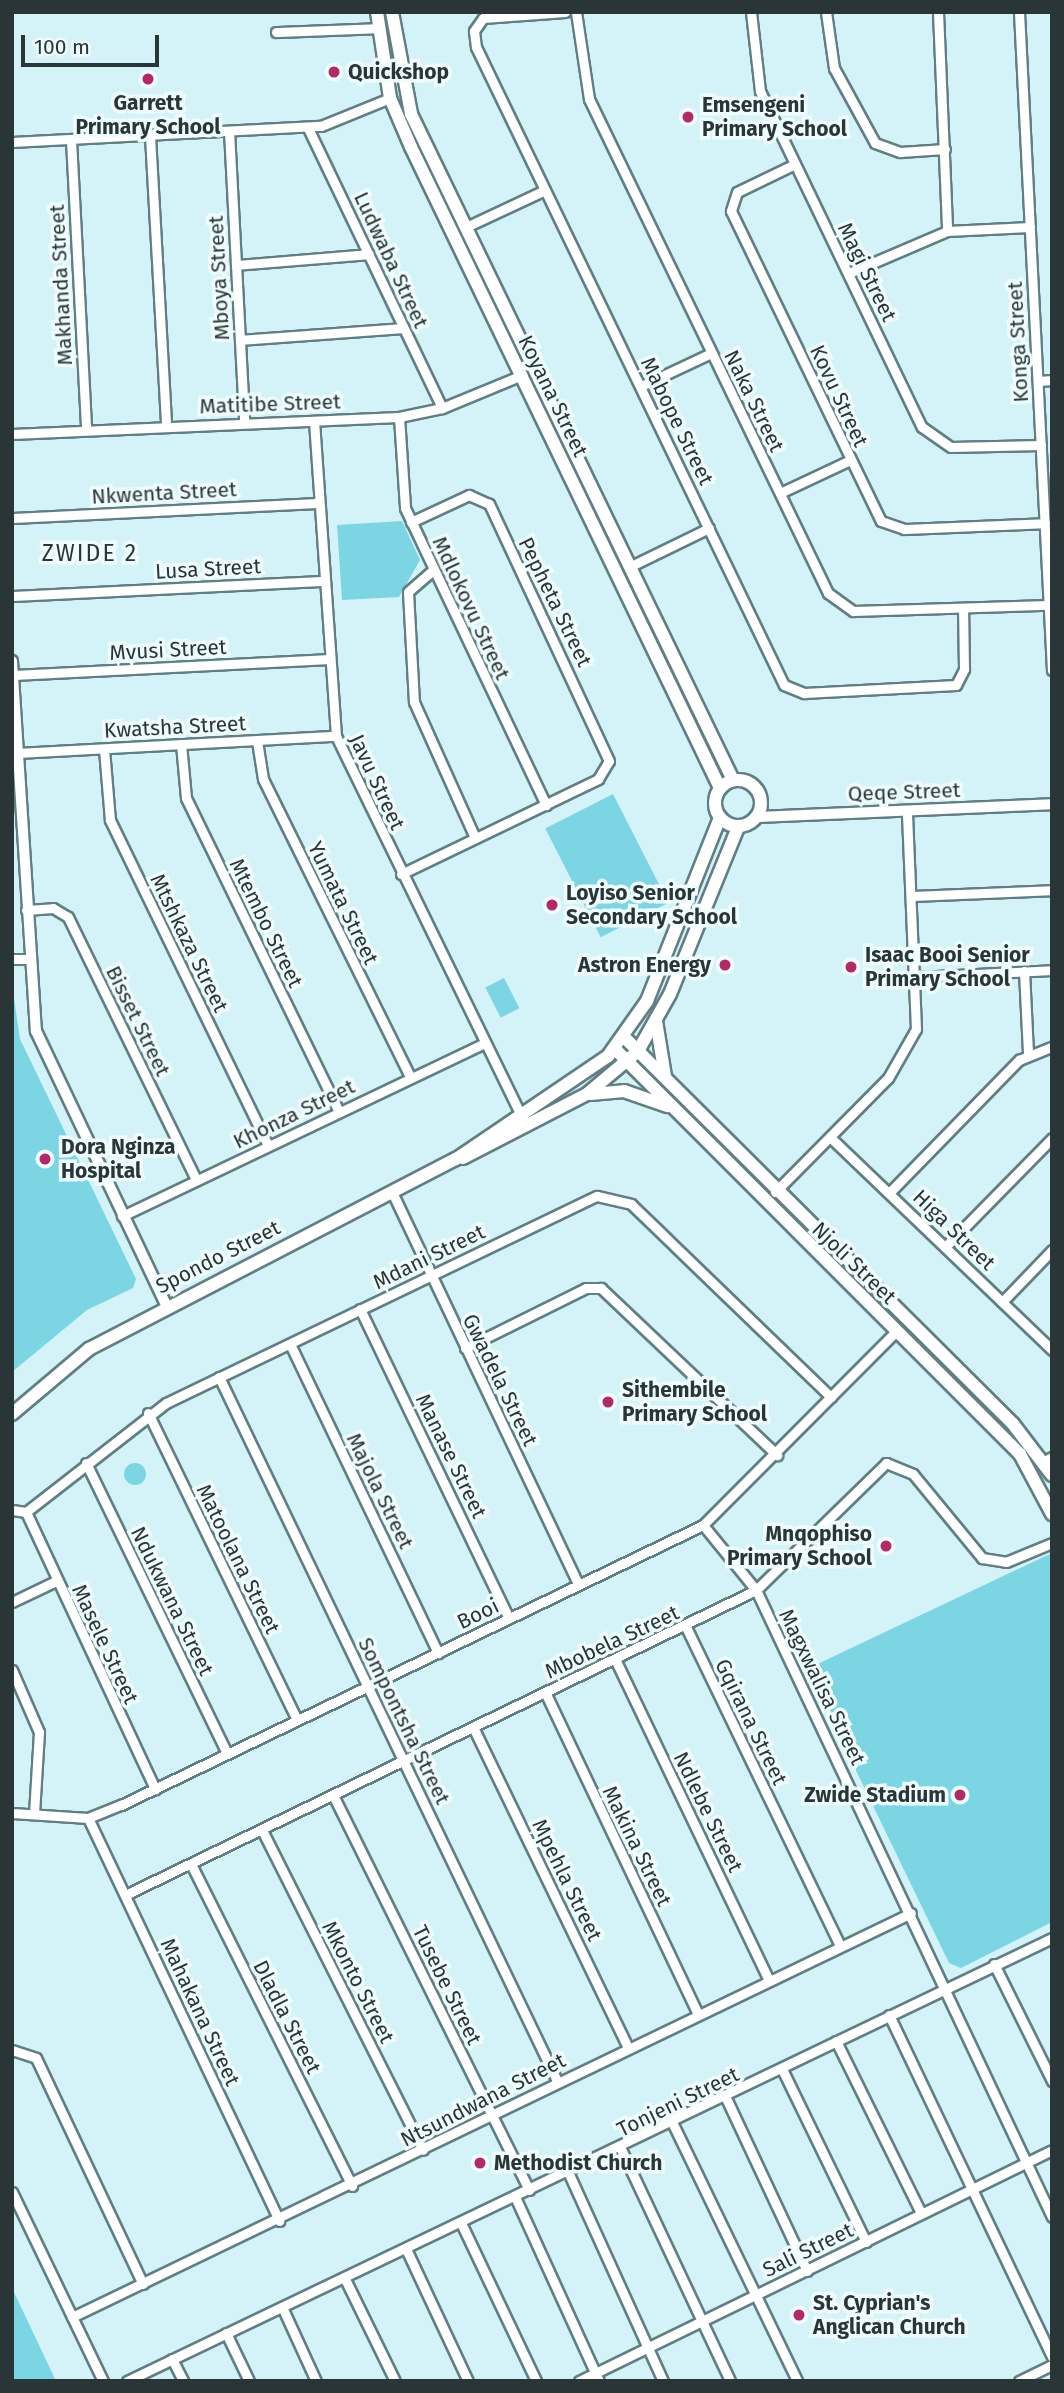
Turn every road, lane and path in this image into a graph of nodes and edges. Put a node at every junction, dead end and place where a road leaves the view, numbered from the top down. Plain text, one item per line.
1 (377, 12) edge
2 (392, 12) edge
3 (565, 12) edge
4 (576, 12) edge
5 (751, 12) edge
6 (826, 12) edge
7 (938, 12) edge
8 (1019, 12) edge
9 (378, 28) junction
10 (276, 32) dead end
11 (390, 98) junction
12 (308, 128) junction
13 (229, 131) junction
14 (150, 136) junction
15 (71, 140) junction
16 (12, 142) edge
17 (945, 149) junction
18 (795, 164) junction
19 (545, 190) junction
20 (466, 227) junction
21 (1030, 227) junction
22 (947, 231) junction
23 (369, 254) junction
24 (236, 265) junction
25 (849, 273) junction
26 (403, 328) junction
27 (240, 340) junction
28 (710, 352) junction
29 (522, 375) junction
30 (1052, 380) edge
31 (1038, 381) junction
32 (641, 386) junction
33 (442, 408) junction
34 (398, 417) junction
35 (314, 421) junction
36 (244, 422) junction
37 (166, 425) junction
38 (86, 429) junction
39 (12, 434) edge
40 (1041, 445) junction
41 (850, 460) junction
42 (780, 493) junction
43 (318, 503) junction
44 (12, 518) edge
45 (411, 522) junction
46 (1045, 523) junction
47 (709, 528) junction
48 (629, 567) junction
49 (432, 570) junction
50 (322, 580) junction
51 (12, 596) edge
52 (1048, 605) junction
53 (963, 608) junction
54 (326, 659) junction
55 (12, 661) edge
56 (1052, 670) edge
57 (13, 681) edge
58 (336, 736) junction
59 (257, 741) junction
60 (181, 744) junction
61 (103, 749) junction
62 (17, 753) junction
63 (733, 780) junction
64 (720, 788) junction
65 (546, 804) junction
66 (1052, 804) edge
67 (907, 811) junction
68 (757, 817) junction
69 (720, 818) junction
70 (738, 827) junction
71 (475, 838) junction
72 (401, 874) junction
73 (1052, 890) edge
74 (911, 896) junction
75 (26, 910) junction
76 (12, 959) edge
77 (29, 959) junction
78 (1052, 970) edge
79 (1024, 971) junction
80 (916, 977) junction
81 (656, 1021) junction
82 (625, 1038) junction
83 (481, 1045) junction
84 (1052, 1047) edge
85 (615, 1049) junction
86 (638, 1051) junction
87 (1028, 1054) junction
88 (628, 1063) junction
89 (410, 1077) junction
90 (666, 1080) junction
91 (587, 1094) junction
92 (671, 1108) junction
93 (338, 1112) junction
94 (519, 1112) junction
95 (527, 1127) junction
96 (830, 1137) junction
97 (1052, 1138) edge
98 (268, 1146) junction
99 (456, 1159) junction
100 (196, 1180) junction
101 (391, 1192) junction
102 (775, 1192) junction
103 (890, 1192) junction
104 (122, 1216) junction
105 (946, 1246) junction
106 (1052, 1250) edge
107 (430, 1276) junction
108 (1002, 1302) junction
109 (166, 1306) junction
110 (360, 1310) junction
111 (896, 1331) junction
112 (290, 1344) junction
113 (465, 1348) junction
114 (1052, 1350) edge
115 (219, 1377) junction
116 (831, 1397) junction
117 (149, 1413) junction
118 (12, 1414) edge
119 (777, 1455) junction
120 (1049, 1459) edge
121 (86, 1463) junction
122 (1052, 1475) edge
123 (12, 1510) edge
124 (26, 1513) junction
125 (1052, 1514) edge
126 (703, 1525) junction
127 (1052, 1543) edge
128 (56, 1581) junction
129 (578, 1583) junction
130 (756, 1590) junction
131 (12, 1602) edge
132 (509, 1618) junction
133 (686, 1627) junction
134 (438, 1653) junction
135 (615, 1659) junction
136 (12, 1670) edge
137 (367, 1688) junction
138 (545, 1692) junction
139 (297, 1720) junction
140 (473, 1727) junction
141 (227, 1754) junction
142 (404, 1760) junction
143 (155, 1789) junction
144 (333, 1795) junction
145 (12, 1813) edge
146 (34, 1814) junction
147 (88, 1818) junction
148 (262, 1829) junction
149 (191, 1864) junction
150 (125, 1895) junction
151 (911, 1913) junction
152 (1051, 1941) edge
153 (840, 1945) junction
154 (994, 1964) junction
155 (769, 1980) junction
156 (941, 1989) junction
157 (698, 2014) junction
158 (889, 2015) junction
159 (836, 2041) junction
160 (628, 2048) junction
161 (12, 2050) edge
162 (783, 2071) junction
163 (557, 2081) junction
164 (1052, 2081) edge
165 (726, 2098) junction
166 (492, 2116) junction
167 (671, 2122) junction
168 (621, 2149) junction
169 (423, 2150) junction
170 (1052, 2150) edge
171 (1026, 2162) junction
172 (569, 2174) junction
173 (352, 2186) junction
174 (972, 2189) junction
175 (529, 2190) junction
176 (12, 2192) edge
177 (516, 2199) junction
178 (921, 2213) junction
179 (1052, 2217) edge
180 (279, 2221) junction
181 (462, 2225) junction
182 (866, 2242) junction
183 (407, 2251) junction
184 (807, 2271) junction
185 (346, 2281) junction
186 (143, 2284) junction
187 (755, 2295) junction
188 (283, 2309) junction
189 (72, 2317) junction
190 (701, 2321) junction
191 (226, 2333) junction
192 (646, 2347) junction
193 (1052, 2357) edge
194 (172, 2359) junction
195 (1052, 2365) edge
196 (597, 2376) edge
197 (103, 2381) edge
198 (127, 2381) edge
199 (183, 2381) edge
200 (249, 2381) edge
201 (316, 2381) edge
202 (395, 2381) edge
203 (468, 2381) edge
204 (536, 2381) edge
205 (579, 2381) edge
206 (663, 2381) edge
207 (730, 2381) edge
208 (797, 2381) edge
209 (1019, 2381) edge

1 - 9 main road, Koyana Street
2 - 20 main road, Koyana Street
3 - 19 street, Mabope Street
4 - 28 street, Naka Street
5 - 18 street, Magi Street
6 - 17 street
7 - 17 street
8 - 21 street, Konga Street
9 - 10 street
9 - 11 main road, Koyana Street
11 - 12 street
11 - 29 main road, Koyana Street
12 - 13 street
12 - 23 street, Ludwaba Street
13 - 14 street
13 - 24 street, Mboya Street
14 - 15 street
14 - 37 street
15 - 16 street
15 - 38 street, Makhanda Street
17 - 22 street
18 - 25 street, Magi Street
18 - 41 street, Kovu Street
19 - 20 street
19 - 32 street, Mabope Street
20 - 48 main road, Koyana Street
21 - 22 street
21 - 31 street, Konga Street
22 - 25 street
23 - 24 street
23 - 26 street, Ludwaba Street
24 - 27 street, Mboya Street
25 - 40 street, Magi Street
26 - 27 street
26 - 33 street, Ludwaba Street
27 - 36 street, Mboya Street
28 - 32 street
28 - 42 street, Naka Street
29 - 33 street, Matitibe Street
29 - 64 main road, Koyana Street
30 - 31 street
31 - 40 street, Konga Street
32 - 47 street, Mabope Street
33 - 34 street, Matitibe Street
34 - 35 street, Matitibe Street
34 - 45 street, Mdlokovu Street
35 - 36 street, Matitibe Street
35 - 43 street, Javu Street
36 - 37 street, Matitibe Street
37 - 38 street, Matitibe Street
38 - 39 street, Matitibe Street
40 - 46 street, Konga Street
41 - 42 street
41 - 46 street, Kovu Street
42 - 53 street, Naka Street
43 - 44 street, Nkwenta Street
43 - 50 street, Javu Street
45 - 49 street, Mdlokovu Street
45 - 65 street, Pepheta Street
46 - 52 street, Konga Street
47 - 48 street
47 - 53 street, Mabope Street
48 - 63 main road, Koyana Street
49 - 65 street, Mdlokovu Street
49 - 71 street
50 - 51 street, Lusa Street
50 - 54 street, Javu Street
52 - 53 street, Naka Street
52 - 56 street, Konga Street
54 - 57 street, Mvusi Street
54 - 58 street, Javu Street
55 - 57 street
57 - 62 street
58 - 59 street, Kwatsha Street
58 - 72 street, Javu Street
59 - 60 street, Kwatsha Street
59 - 89 street, Yumata Street
60 - 61 street, Kwatsha Street
60 - 93 street, Mtembo Street
61 - 62 street, Kwatsha Street
61 - 98 street, Mtshkaza Street
62 - 75 street
63 - 64 main road
63 - 68 main road
64 - 69 main road
65 - 71 street
66 - 67 street, Qeqe Street
67 - 68 street, Qeqe Street
67 - 74 street
68 - 70 main road
69 - 70 main road
69 - 82 main road, Spondo Street
70 - 81 main road, Spondo Street
71 - 72 street
72 - 83 street, Javu Street
73 - 74 street
74 - 80 street
75 - 77 street
75 - 100 street, Bisset Street
76 - 77 street
77 - 104 street
78 - 79 street
79 - 80 street
79 - 87 street
80 - 96 street
81 - 86 main road, Spondo Street
81 - 90 main road
82 - 85 main road, Spondo Street
82 - 86 main road, Njoli Street
83 - 89 street, Khonza Street
83 - 94 street, Javu Street
84 - 87 street
85 - 88 main road, Njoli Street
85 - 94 main road, Spondo Street
86 - 88 main road, Spondo Street
86 - 90 main road, Njoli Street
87 - 103 street
88 - 91 main road, Spondo Street
88 - 92 main road, Njoli Street
89 - 93 street, Khonza Street
90 - 102 main road, Njoli Street
91 - 92 main road
91 - 95 main road, Spondo Street
92 - 111 main road, Njoli Street
93 - 98 street, Khonza Street
94 - 95 street, Javu Street
94 - 99 main road, Spondo Street
95 - 99 main road, Spondo Street
96 - 102 street
96 - 103 street, Higa Street
97 - 105 street
98 - 100 street, Khonza Street
99 - 101 main road, Spondo Street
100 - 104 street, Khonza Street
101 - 107 street, Gwadela Street
101 - 109 main road, Spondo Street
102 - 120 main road, Njoli Street
103 - 105 street, Higa Street
104 - 109 street
105 - 108 street, Higa Street
106 - 108 street
107 - 110 street, Mdani Street
107 - 113 street, Gwadela Street
107 - 116 street, Mdani Street
108 - 114 street, Higa Street
109 - 118 main road, Spondo Street
110 - 112 street, Mdani Street
110 - 132 street, Manase Street
111 - 116 street, Booi
111 - 125 main road, Njoli Street
112 - 115 street, Mdani Street
112 - 134 street, Majola Street
113 - 119 street
113 - 129 street, Gwadela Street
115 - 117 street, Mdani Street
115 - 137 street, Sompontsha Street
116 - 119 street, Booi
117 - 121 street, Mdani Street
117 - 139 street, Matoolana Street
119 - 126 street, Booi
120 - 122 main road, Njoli Street
121 - 124 street, Mdani Street
121 - 141 street, Ndukwana Street
123 - 124 street
124 - 128 street, Masele Street
126 - 129 street, Booi
126 - 130 street, Magxwalisa Street
127 - 130 street, Mbobela Street
128 - 131 street
128 - 143 street, Masele Street
129 - 132 street, Booi
130 - 133 street, Mbobela Street
130 - 151 street, Magxwalisa Street
132 - 134 street, Booi
133 - 135 street, Mbobela Street
133 - 153 street, Gqirana Street
134 - 137 street, Booi
135 - 138 street, Mbobela Street
135 - 155 street, Ndlebe Street
136 - 146 street
137 - 139 street, Booi
137 - 142 street, Sompontsha Street
138 - 140 street, Mbobela Street
138 - 157 street, Makina Street
139 - 141 street, Booi
140 - 142 street, Mbobela Street
140 - 160 street, Mpehla Street
141 - 143 street, Booi
142 - 144 street, Mbobela Street
142 - 163 street, Sompontsha Street
143 - 147 street, Booi
144 - 148 street, Mbobela Street
144 - 166 street, Tusebe Street
145 - 146 street, Booi
146 - 147 street, Booi
147 - 150 street, Mahakana Street
148 - 149 street, Mbobela Street
148 - 169 street, Mkonto Street
149 - 150 street, Mbobela Street
149 - 173 street, Dladla Street
150 - 180 street, Mahakana Street
151 - 153 street, Ntsundwana Street
151 - 156 street, Magxwalisa Street
152 - 154 street, Tonjeni Street
153 - 155 street, Ntsundwana Street
154 - 156 street, Tonjeni Street
154 - 164 street
155 - 157 street, Ntsundwana Street
156 - 158 street, Tonjeni Street
156 - 171 street, Magxwalisa Street
157 - 160 street, Ntsundwana Street
158 - 159 street, Tonjeni Street
158 - 174 street
159 - 162 street, Tonjeni Street
159 - 178 street
160 - 163 street, Ntsundwana Street
161 - 186 street
162 - 165 street, Tonjeni Street
162 - 182 street
163 - 166 street, Ntsundwana Street
165 - 167 street, Tonjeni Street
165 - 184 street
166 - 169 street, Ntsundwana Street
166 - 175 street, Tusebe Street
167 - 168 street, Tonjeni Street
167 - 187 street
168 - 172 street, Tonjeni Street
168 - 190 street
169 - 173 street, Ntsundwana Street
170 - 171 street, Sali Street
171 - 174 street, Sali Street
171 - 179 street, Magxwalisa Street
172 - 175 street, Tonjeni Street
172 - 192 street
173 - 180 street, Ntsundwana Street
174 - 178 street, Sali Street
174 - 193 street
175 - 177 street, Tonjeni Street
176 - 189 street
177 - 181 street, Tonjeni Street
177 - 196 street
178 - 182 street, Sali Street
180 - 186 street, Ntsundwana Street
181 - 183 street, Tonjeni Street
181 - 204 street
182 - 184 street, Sali Street
183 - 185 street, Tonjeni Street
183 - 203 street
184 - 187 street, Sali Street
185 - 188 street, Tonjeni Street
185 - 202 street
186 - 189 street, Ntsundwana Street
187 - 190 street, Sali Street
187 - 208 street
188 - 191 street, Tonjeni Street
188 - 201 street
189 - 197 street
190 - 192 street, Sali Street
190 - 207 street
191 - 194 street, Tonjeni Street
191 - 200 street
192 - 196 street, Sali Street
192 - 206 street
194 - 198 street, Tonjeni Street
194 - 199 street
195 - 209 street
196 - 205 street, Sali Street

